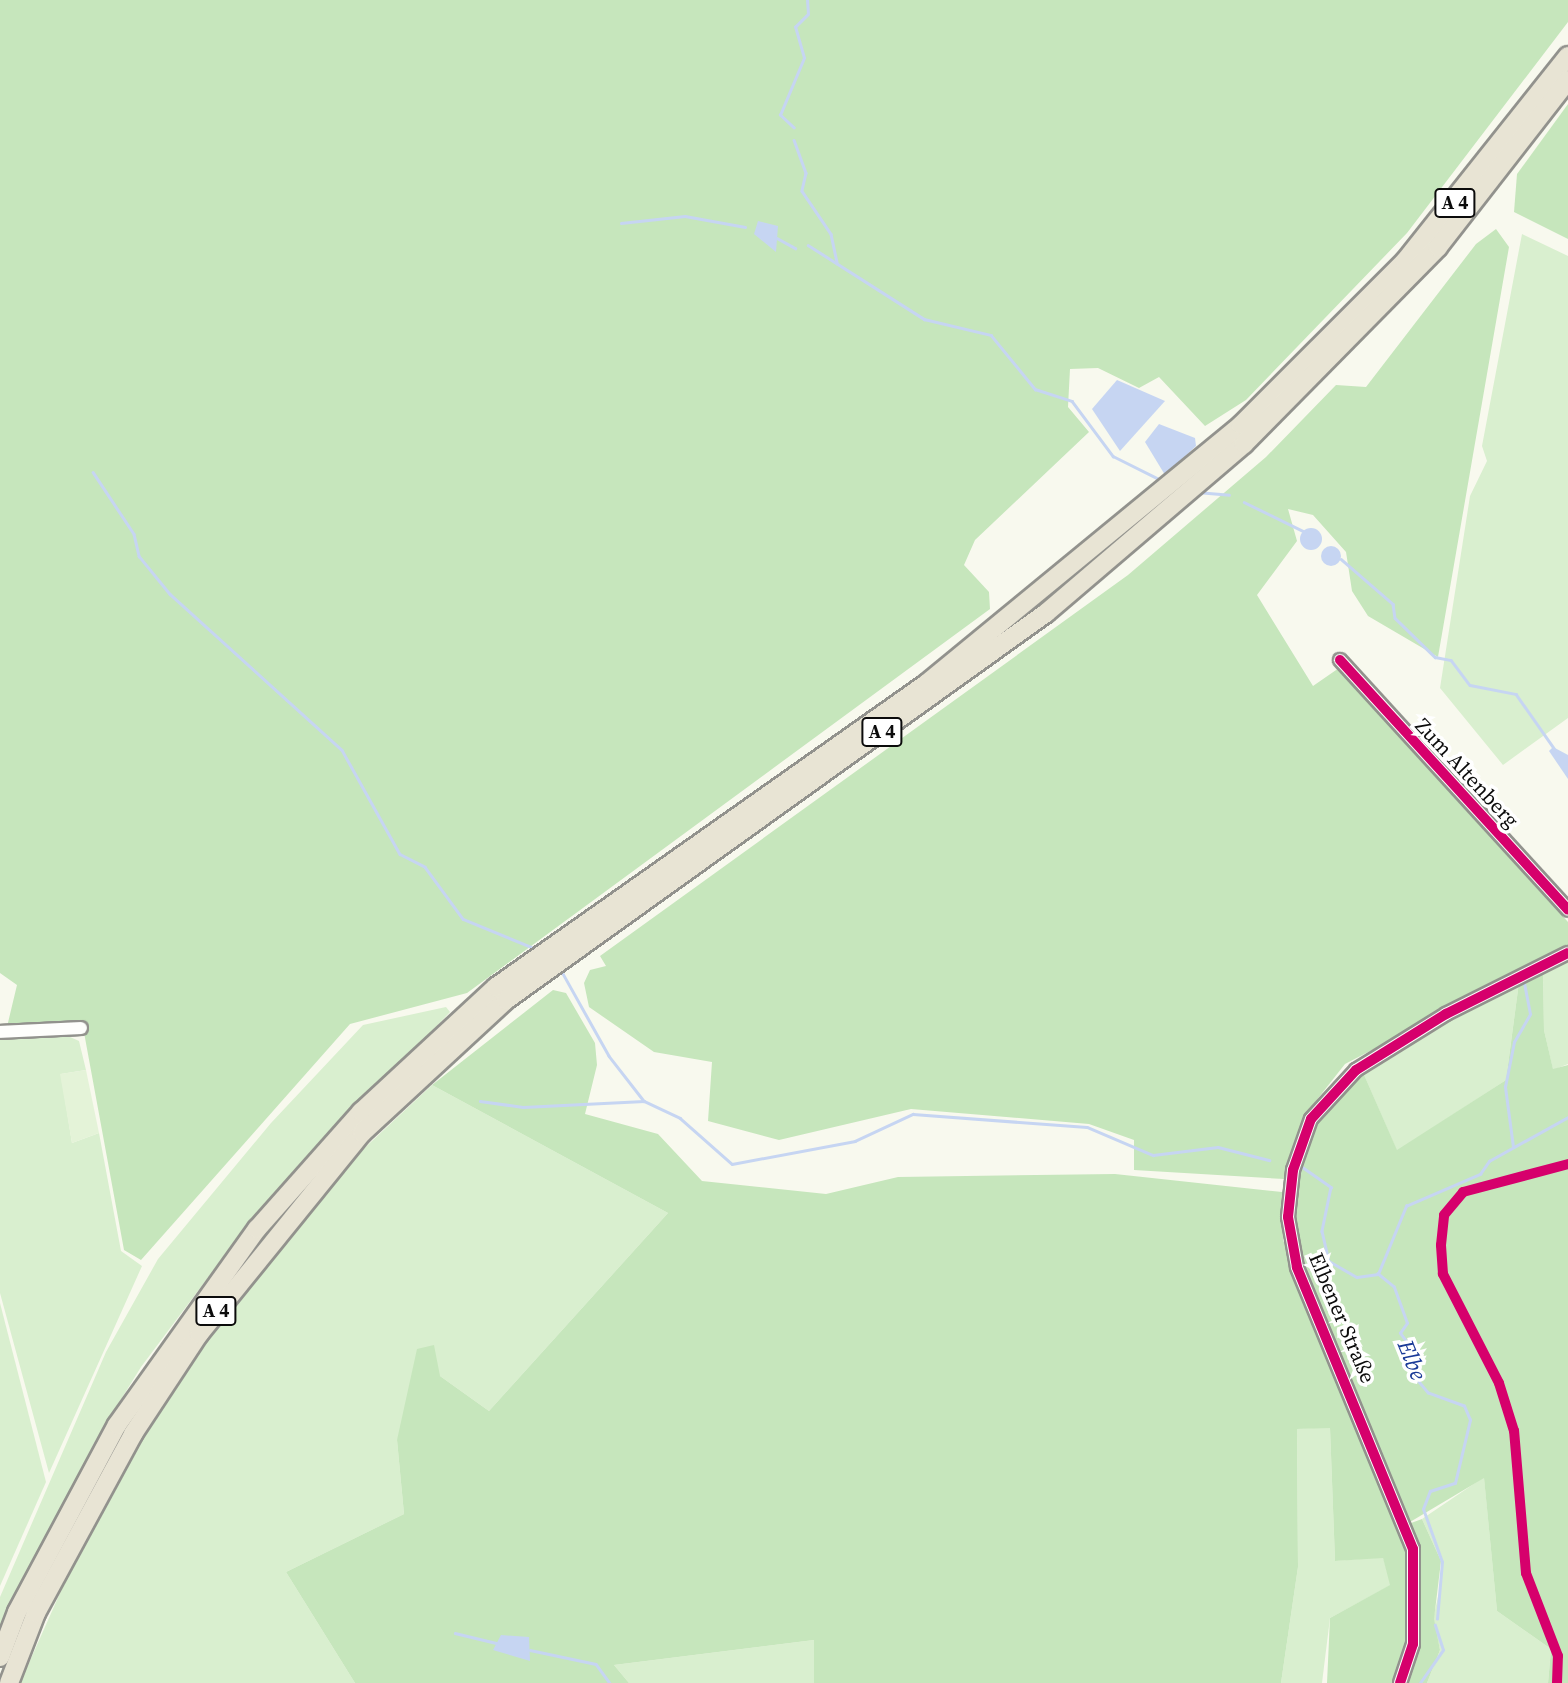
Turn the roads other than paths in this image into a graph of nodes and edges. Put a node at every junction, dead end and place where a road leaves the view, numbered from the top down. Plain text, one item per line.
1 (1568, 56) edge
2 (1568, 80) edge
3 (1336, 345) junction
4 (1340, 660) dead end
5 (1568, 910) edge
6 (1568, 953) edge
7 (501, 994) junction
8 (81, 1028) dead end
9 (0, 1032) edge
10 (0, 1657) edge
11 (9, 1683) edge
12 (1400, 1683) edge

1 - 3 highway, A 4
2 - 3 highway, A 4
3 - 7 highway, A 4
4 - 5 street, Zum Altenberg
6 - 12 street, Elbener Straße
7 - 10 highway, A 4
7 - 11 highway, A 4
8 - 9 street

